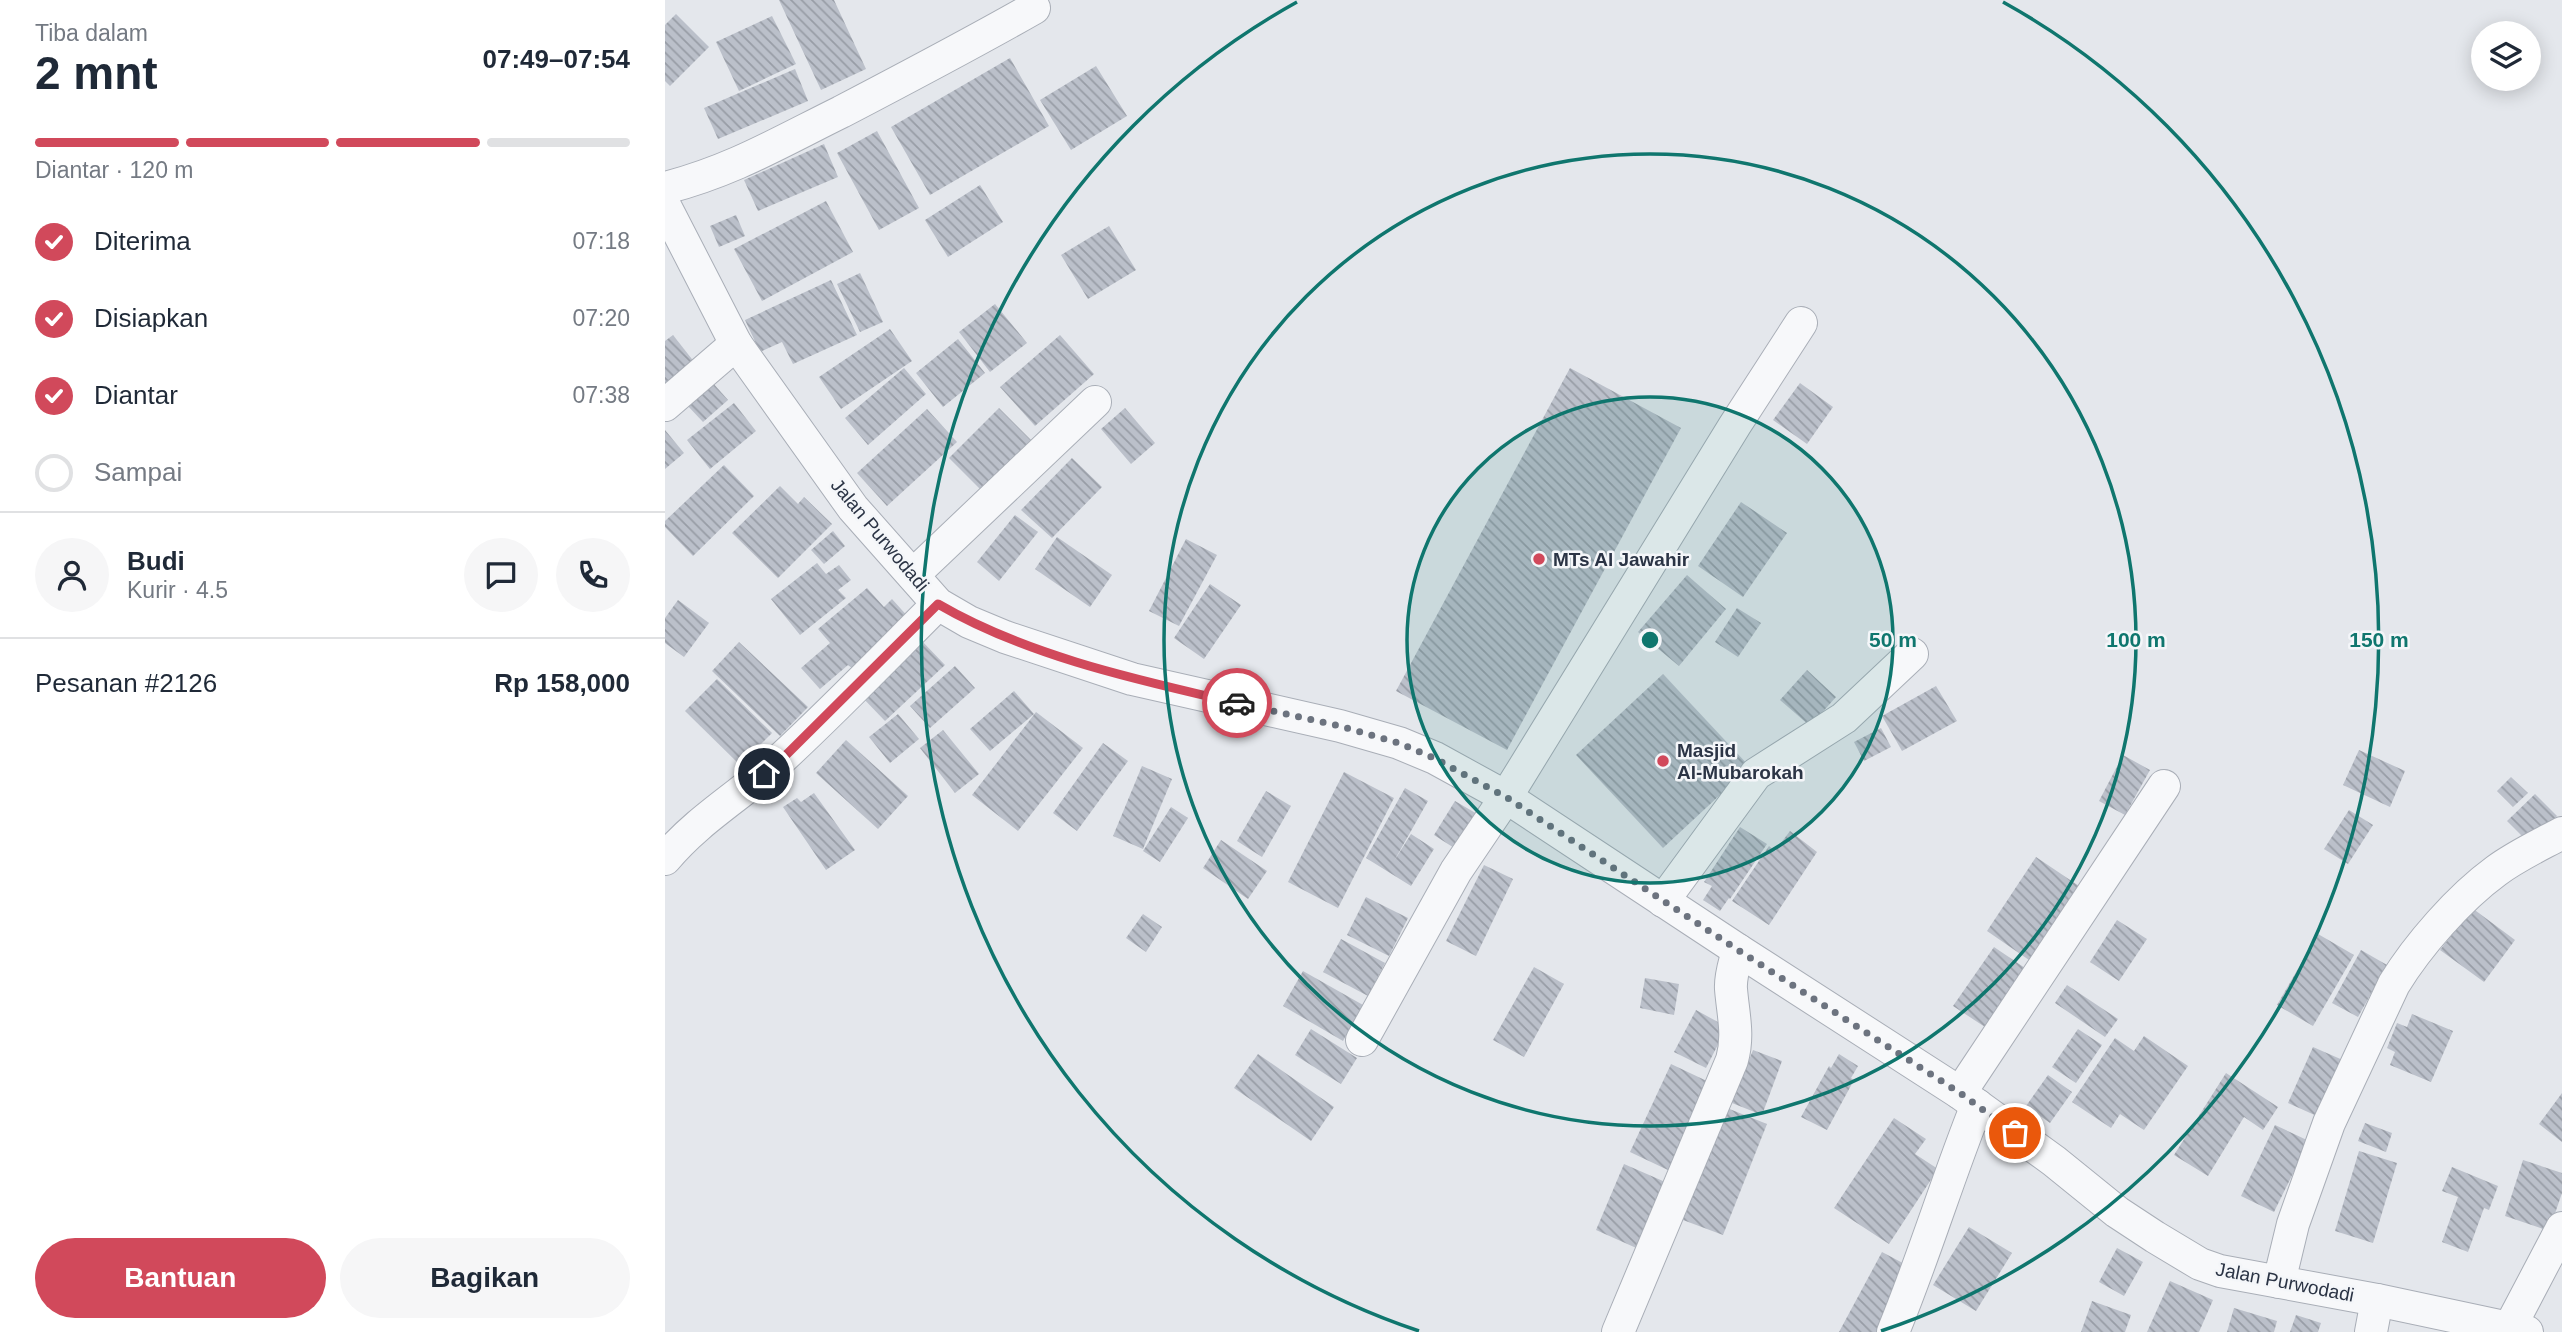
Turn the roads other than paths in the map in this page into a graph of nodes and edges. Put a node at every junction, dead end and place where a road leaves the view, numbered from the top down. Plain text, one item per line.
1 (1034, 8) dead end
2 (665, 188) edge
3 (665, 206) edge
4 (1801, 323) dead end
5 (736, 344) junction
6 (1095, 402) dead end
7 (665, 405) edge
8 (912, 575) junction
9 (938, 604) junction
10 (1912, 654) dead end
11 (2164, 786) dead end
12 (1506, 797) junction
13 (2562, 833) edge
14 (665, 859) edge
15 (1663, 901) junction
16 (1738, 950) junction
17 (1362, 1040) dead end
18 (1968, 1099) junction
19 (2562, 1228) edge
20 (2279, 1282) junction
21 (2377, 1300) junction
22 (2518, 1329) edge
23 (1618, 1332) edge
24 (1893, 1332) edge
25 (2371, 1332) edge

1 - 2 street
3 - 5 street, Jalan Purwodadi
4 - 12 street
5 - 7 street
5 - 8 street, Jalan Purwodadi
6 - 8 street
8 - 9 street, Jalan Purwodadi
9 - 12 street, Jalan Purwodadi
9 - 14 street
10 - 15 street
11 - 18 street
12 - 15 street, Jalan Purwodadi
12 - 17 street
13 - 20 street
15 - 16 street, Jalan Purwodadi
16 - 18 street, Jalan Purwodadi
16 - 23 street
18 - 20 street, Jalan Purwodadi
18 - 24 street
19 - 22 street
20 - 21 street, Jalan Purwodadi
21 - 22 street, Jalan Purwodadi
21 - 25 street

